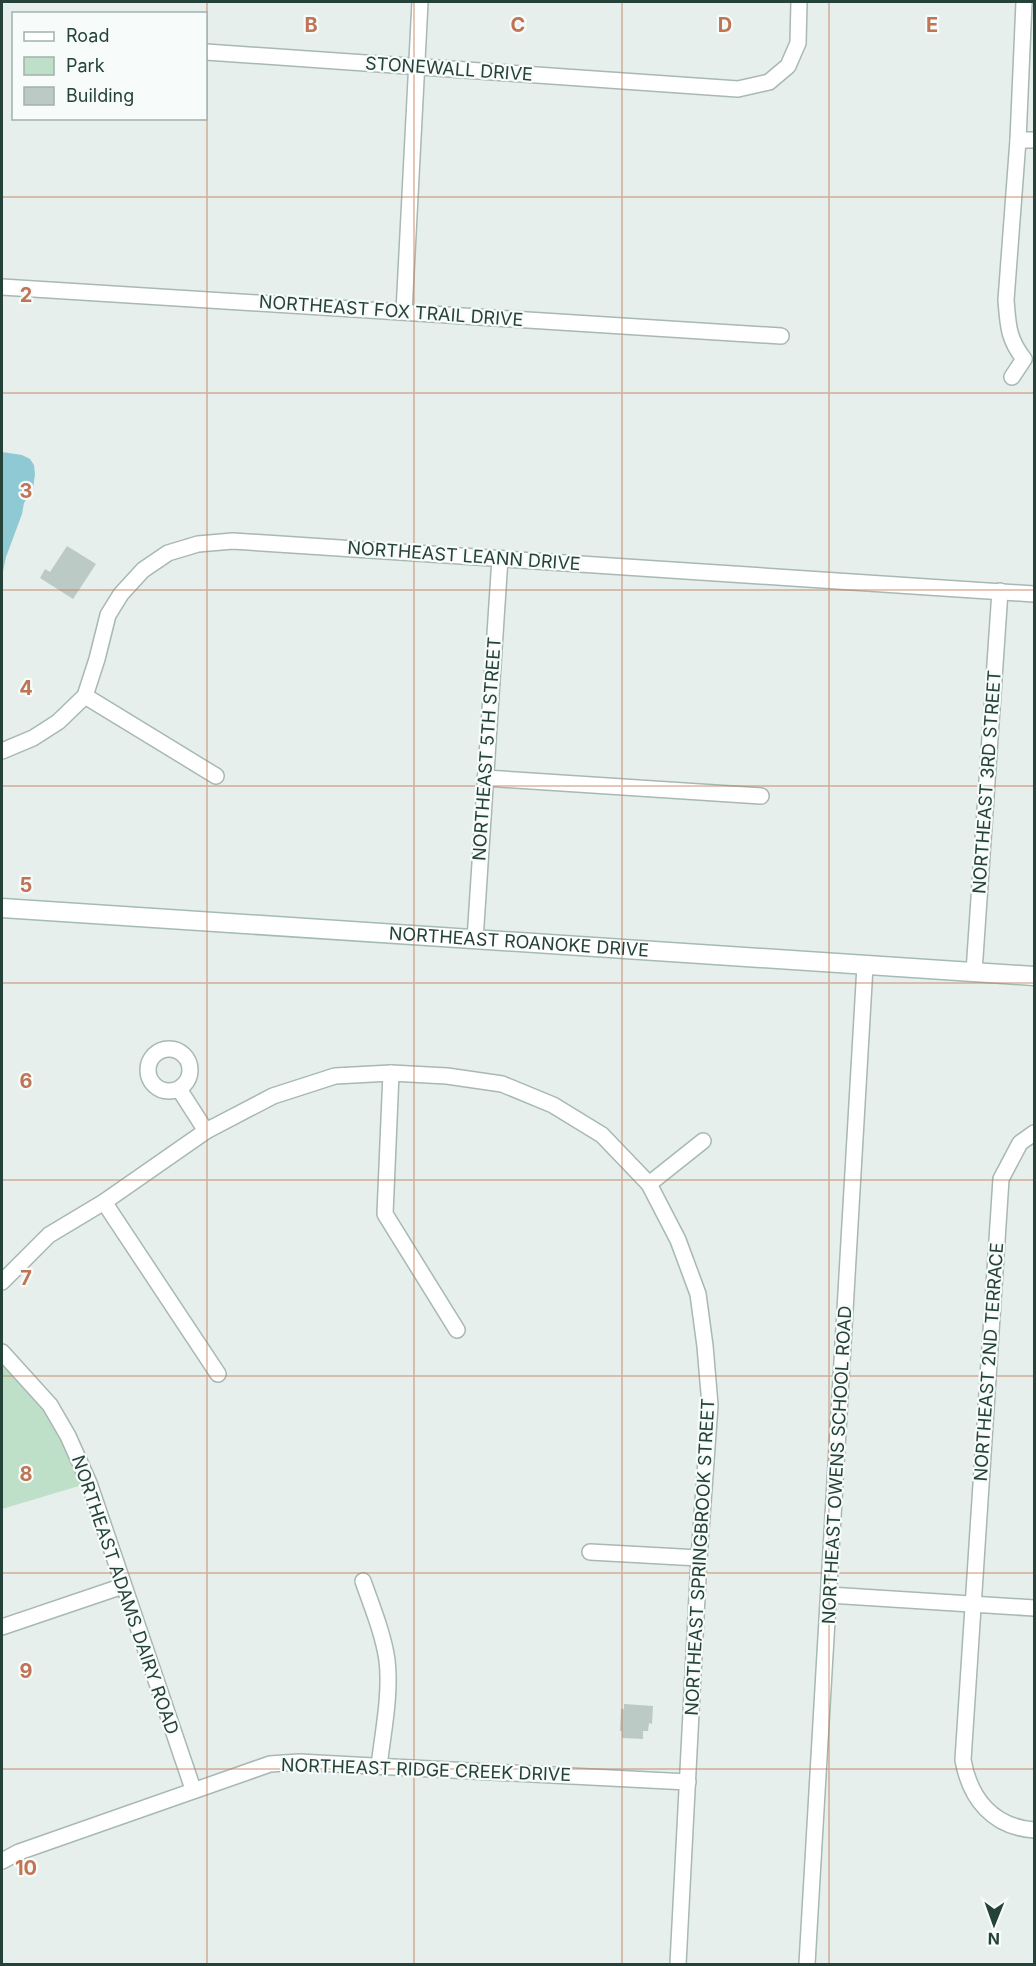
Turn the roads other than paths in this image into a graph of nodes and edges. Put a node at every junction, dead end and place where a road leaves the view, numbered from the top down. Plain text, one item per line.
1 (420, 2) edge
2 (800, 2) edge
3 (1024, 2) edge
4 (207, 52) edge
5 (416, 66) junction
6 (1018, 140) junction
7 (1035, 140) edge
8 (2, 287) edge
9 (404, 312) junction
10 (781, 336) dead end
11 (1029, 361) edge
12 (1012, 377) dead end
13 (500, 558) junction
14 (1000, 591) junction
15 (1035, 594) edge
16 (85, 696) junction
17 (2, 751) edge
18 (216, 776) dead end
19 (485, 778) junction
20 (761, 796) dead end
21 (2, 908) edge
22 (476, 940) junction
23 (865, 966) junction
24 (974, 972) junction
25 (1035, 976) edge
26 (391, 1073) junction
27 (178, 1089) dead end
28 (206, 1131) junction
29 (1035, 1133) edge
30 (703, 1141) dead end
31 (649, 1184) junction
32 (104, 1202) junction
33 (2, 1282) edge
34 (457, 1330) dead end
35 (2, 1352) edge
36 (218, 1374) dead end
37 (590, 1552) dead end
38 (699, 1558) junction
39 (363, 1581) dead end
40 (123, 1586) junction
41 (829, 1595) junction
42 (974, 1604) junction
43 (1035, 1608) edge
44 (2, 1627) edge
45 (379, 1766) junction
46 (688, 1782) junction
47 (193, 1789) junction
48 (1035, 1830) edge
49 (2, 1861) edge
50 (678, 1965) edge
51 (807, 1965) edge

1 - 5 street
2 - 5 street, STONEWALL DRIVE
3 - 6 street
4 - 5 street, STONEWALL DRIVE
5 - 9 street
6 - 7 street
6 - 11 street
8 - 9 street, NORTHEAST FOX TRAIL DRIVE
9 - 10 street, NORTHEAST FOX TRAIL DRIVE
11 - 12 street
13 - 14 street, NORTHEAST LEANN DRIVE
13 - 16 street, NORTHEAST LEANN DRIVE
13 - 19 street, NORTHEAST 5TH STREET
14 - 15 street, NORTHEAST LEANN DRIVE
14 - 24 street, NORTHEAST 3RD STREET
16 - 17 street, NORTHEAST LEANN DRIVE
16 - 18 street
19 - 20 street
19 - 22 street, NORTHEAST 5TH STREET
21 - 22 street, NORTHEAST ROANOKE DRIVE
22 - 23 street, NORTHEAST ROANOKE DRIVE
23 - 24 street, NORTHEAST ROANOKE DRIVE
23 - 41 street, NORTHEAST OWENS SCHOOL ROAD
24 - 25 street, NORTHEAST ROANOKE DRIVE
26 - 28 street, NORTHEAST SPRINGBROOK STREET
26 - 31 street, NORTHEAST SPRINGBROOK STREET
26 - 34 street
27 - 28 street
28 - 32 street, NORTHEAST SPRINGBROOK STREET
29 - 42 street, NORTHEAST 2ND TERRACE
30 - 31 street
31 - 38 street, NORTHEAST SPRINGBROOK STREET
32 - 33 street, NORTHEAST SPRINGBROOK STREET
32 - 36 street
35 - 40 street, NORTHEAST ADAMS DAIRY ROAD
37 - 38 street
38 - 46 street, NORTHEAST SPRINGBROOK STREET
39 - 45 street
40 - 44 street
40 - 47 street, NORTHEAST ADAMS DAIRY ROAD
41 - 42 street
41 - 51 street, NORTHEAST OWENS SCHOOL ROAD
42 - 43 street
42 - 48 street, NORTHEAST 2ND TERRACE
45 - 46 street, NORTHEAST RIDGE CREEK DRIVE
45 - 47 street, NORTHEAST RIDGE CREEK DRIVE
46 - 50 street, NORTHEAST SPRINGBROOK STREET
47 - 49 street, NORTHEAST RIDGE CREEK DRIVE

